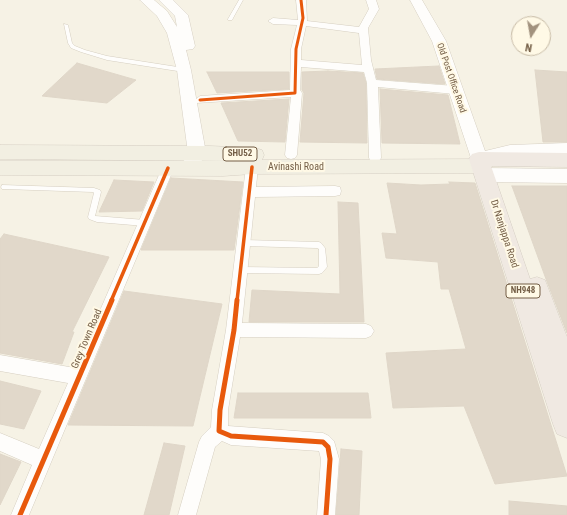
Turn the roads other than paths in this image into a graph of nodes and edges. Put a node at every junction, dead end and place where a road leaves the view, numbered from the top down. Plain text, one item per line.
1 (146, 0) edge
2 (165, 0) edge
3 (241, 0) edge
4 (301, 0) edge
5 (371, 0) edge
6 (416, 0) edge
7 (230, 19) dead end
8 (273, 21) dead end
9 (303, 23) junction
10 (66, 24) dead end
11 (364, 30) junction
12 (295, 62) junction
13 (368, 69) junction
14 (184, 70) junction
15 (372, 83) junction
16 (456, 90) junction
17 (297, 93) dead end
18 (200, 100) junction
19 (567, 149) edge
20 (0, 152) edge
21 (291, 156) junction
22 (374, 158) junction
23 (200, 160) junction
24 (567, 160) edge
25 (524, 164) junction
26 (252, 167) junction
27 (0, 168) edge
28 (168, 168) junction
29 (488, 168) junction
30 (567, 169) edge
31 (567, 176) edge
32 (4, 187) dead end
33 (335, 191) dead end
34 (250, 192) junction
35 (145, 223) junction
36 (244, 243) junction
37 (241, 270) junction
38 (234, 330) junction
39 (366, 331) dead end
40 (0, 363) edge
41 (567, 372) edge
42 (79, 377) junction
43 (567, 424) edge
44 (219, 430) junction
45 (0, 442) edge
46 (44, 460) junction
47 (20, 515) edge
48 (187, 515) edge
49 (326, 515) edge

1 - 14 main road
2 - 18 main road
3 - 7 lane
4 - 9 street
5 - 11 street
6 - 16 main road, Old Post Office Road
8 - 9 street
9 - 11 street
9 - 12 street
10 - 14 lane
11 - 13 street
12 - 13 street
12 - 18 street
13 - 15 street
14 - 23 main road
15 - 16 street
15 - 22 street
16 - 29 main road, Old Post Office Road
17 - 21 street
18 - 23 main road
19 - 29 main road
20 - 23 main road, Avinashi Road / SHU52
21 - 22 main road, Avinashi Road / SHU52
21 - 23 main road, Avinashi Road / SHU52
22 - 29 main road, Avinashi Road / SHU52
23 - 26 main road, Avinashi Road / SHU52
23 - 28 main road, Avinashi Road / SHU52
24 - 25 highway
25 - 29 highway
25 - 30 highway
26 - 29 main road, Avinashi Road / SHU52
26 - 34 street
27 - 28 main road, Avinashi Road / SHU52
28 - 35 street, Grey Town Road
29 - 31 main road
29 - 41 highway, Dr Nanjappa Road / NH948
29 - 43 highway, Dr Nanjappa Road / NH948
32 - 35 lane
33 - 34 street
34 - 36 street
35 - 42 street, Grey Town Road
36 - 37 street
36 - 37 lane
37 - 38 street
38 - 39 street
38 - 44 street
40 - 42 street
42 - 46 street, Grey Town Road
44 - 48 street
44 - 49 street
45 - 46 street
46 - 47 street, Grey Town Road

